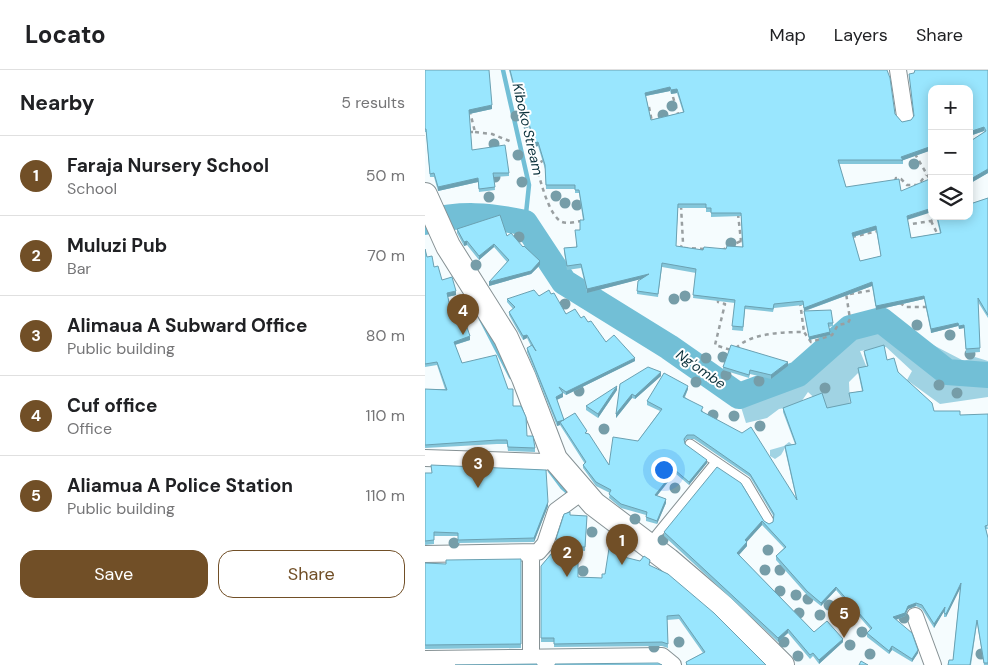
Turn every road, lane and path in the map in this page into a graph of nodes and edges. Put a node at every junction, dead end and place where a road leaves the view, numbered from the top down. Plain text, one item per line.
1 (898, 70) edge
2 (673, 97) dead end
3 (649, 107) edge
4 (468, 108) edge
5 (687, 111) edge
6 (678, 114) junction
7 (905, 116) dead end
8 (680, 121) edge
9 (652, 124) edge
10 (475, 132) junction
11 (465, 133) edge
12 (512, 142) dead end
13 (913, 150) edge
14 (546, 159) edge
15 (926, 175) junction
16 (928, 177) edge
17 (893, 184) edge
18 (682, 197) edge
19 (428, 203) edge
20 (737, 212) edge
21 (676, 217) edge
22 (681, 217) junction
23 (586, 221) edge
24 (931, 221) joint
25 (897, 227) edge
26 (880, 231) edge
27 (940, 237) edge
28 (847, 238) edge
29 (741, 241) junction
30 (753, 243) edge
31 (681, 248) junction
32 (677, 250) edge
33 (723, 250) junction
34 (723, 257) edge
35 (878, 289) edge
36 (844, 290) edge
37 (847, 294) junction
38 (719, 296) edge
39 (800, 299) edge
40 (894, 299) edge
41 (935, 306) edge
42 (804, 332) junction
43 (690, 444) dead end
44 (425, 458) edge
45 (555, 459) junction
46 (716, 462) junction
47 (583, 491) junction
48 (769, 520) dead end
49 (649, 544) junction
50 (531, 553) junction
51 (425, 554) edge
52 (915, 616) dead end
53 (531, 656) junction
54 (425, 659) edge
55 (673, 665) edge
56 (782, 665) edge
57 (933, 665) edge

1 - 7 street
2 - 6 path
3 - 9 path
4 - 10 path
5 - 6 path
6 - 8 path
10 - 11 path
10 - 12 path
13 - 15 path
14 - 23 path
15 - 16 path
15 - 17 path
18 - 22 path
19 - 45 street
20 - 29 path
21 - 22 path
22 - 31 path
24 - 25 path
24 - 27 path
26 - 28 path
29 - 30 path
29 - 33 path
31 - 32 path
31 - 33 path
33 - 34 path
35 - 37 path
36 - 37 path
37 - 42 path
38 - 42 path
39 - 42 path
40 - 41 path
43 - 46 lane
44 - 45 street
45 - 47 street
46 - 48 lane
46 - 49 lane
47 - 49 street
47 - 50 street
49 - 56 street
50 - 51 street
50 - 53 street
52 - 57 street
53 - 54 street
53 - 55 street

